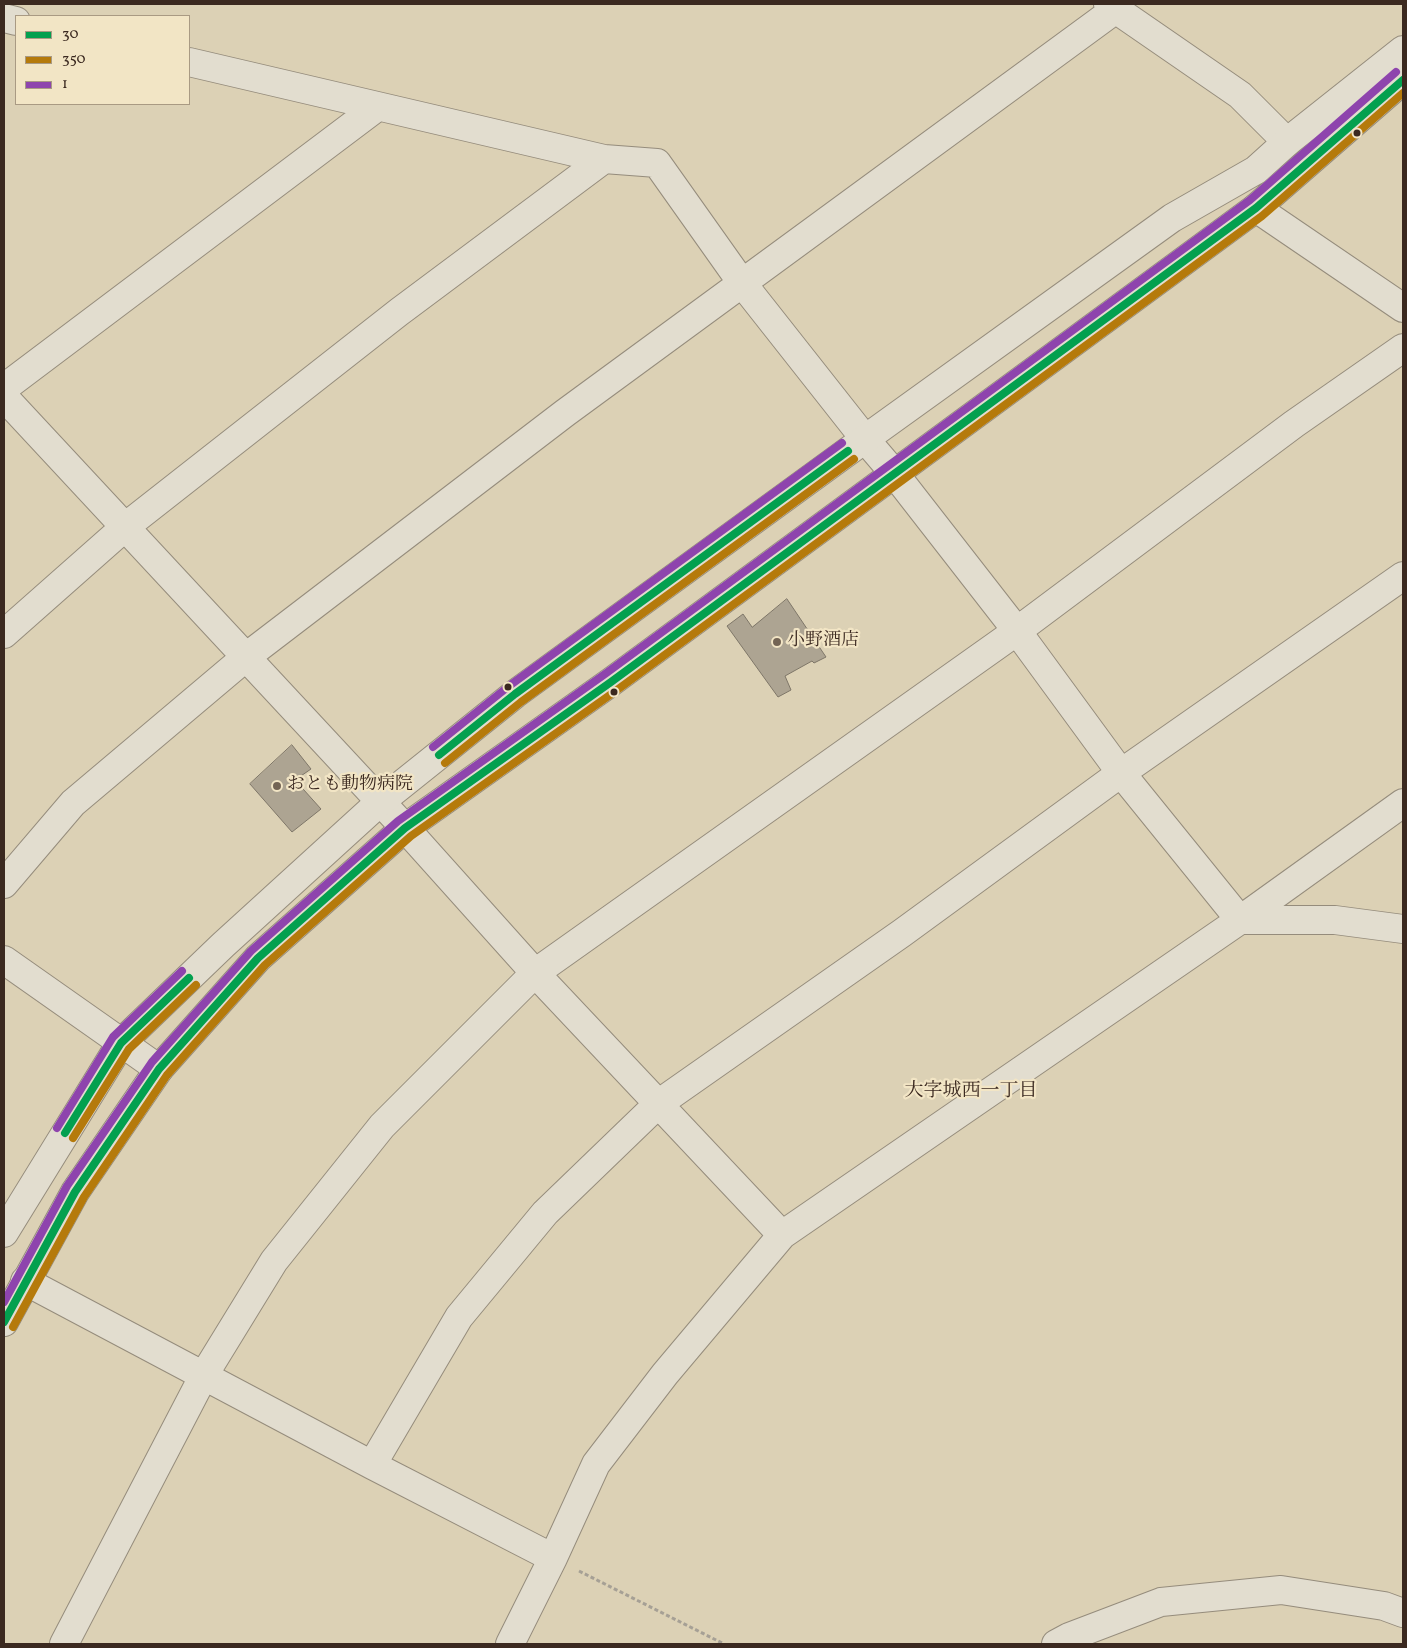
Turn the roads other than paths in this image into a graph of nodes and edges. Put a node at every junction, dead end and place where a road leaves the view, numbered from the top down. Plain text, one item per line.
1 (1112, 7) edge
2 (1403, 50) edge
3 (190, 62) edge
4 (1403, 80) edge
5 (377, 107) junction
6 (1287, 142) junction
7 (604, 159) junction
8 (1256, 208) junction
9 (742, 283) junction
10 (1403, 308) edge
11 (1403, 348) edge
12 (4, 388) edge
13 (4, 397) edge
14 (865, 439) junction
15 (894, 473) junction
16 (124, 527) junction
17 (1403, 576) edge
18 (1017, 631) junction
19 (4, 634) edge
20 (246, 657) junction
21 (1121, 773) junction
22 (380, 802) junction
23 (1403, 803) edge
24 (405, 828) junction
25 (4, 884) edge
26 (1240, 920) junction
27 (1403, 929) edge
28 (4, 960) edge
29 (535, 972) junction
30 (121, 1043) junction
31 (159, 1069) junction
32 (658, 1104) junction
33 (4, 1233) edge
34 (782, 1234) junction
35 (26, 1281) junction
36 (4, 1322) edge
37 (204, 1376) junction
38 (372, 1465) junction
39 (553, 1558) junction
40 (1403, 1613) edge
41 (64, 1644) edge
42 (510, 1644) edge
43 (1056, 1644) edge

1 - 6 street
1 - 9 street
2 - 6 street
3 - 5 street
4 - 8 street
5 - 7 street
5 - 12 street
6 - 14 street
7 - 9 street
7 - 16 street
8 - 10 street
8 - 15 street
9 - 14 street
9 - 20 street
11 - 18 street
13 - 16 street
14 - 15 street
14 - 22 street
15 - 18 street
15 - 24 street
16 - 19 street
16 - 20 street
17 - 21 street
18 - 21 street
18 - 29 street
20 - 22 street
20 - 25 street
21 - 26 street
21 - 32 street
22 - 24 street
22 - 30 street
23 - 26 street
24 - 29 street
24 - 31 street
26 - 27 street
26 - 34 street
28 - 30 street
29 - 32 street
29 - 37 street
30 - 31 street
30 - 33 street
31 - 35 street
32 - 34 street
32 - 38 street
34 - 39 street
35 - 36 street
35 - 37 street
37 - 38 street
37 - 41 street
38 - 39 street
39 - 42 street
40 - 43 street

